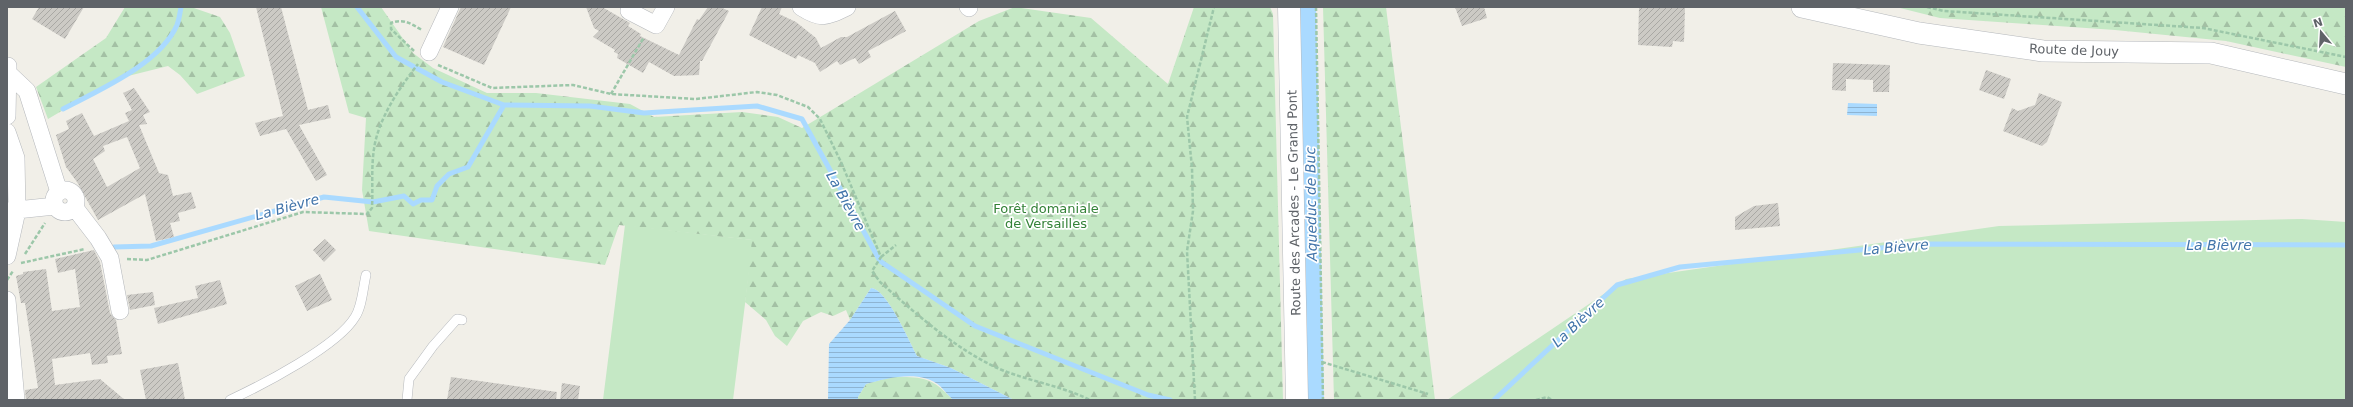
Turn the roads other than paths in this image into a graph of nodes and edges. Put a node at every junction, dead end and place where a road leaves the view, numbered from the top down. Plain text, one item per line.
1 (450, 7) edge
2 (666, 7) edge
3 (801, 7) edge
4 (847, 7) edge
5 (1289, 7) edge
6 (1802, 7) edge
7 (629, 11) dead end
8 (428, 54) road end
9 (8, 68) edge
10 (2346, 84) edge
11 (7, 113) edge
12 (7, 116) edge
13 (7, 132) edge
14 (57, 202) junction
15 (12, 211) edge
16 (7, 256) edge
17 (366, 275) dead end
18 (7, 300) edge
19 (120, 311) dead end
20 (462, 320) dead end
21 (16, 400) edge
22 (230, 400) edge
23 (407, 400) edge
24 (1297, 400) edge

1 - 8 street
2 - 7 street
3 - 4 street
5 - 24 main road, Route des Arcades - Le Grand Pont
6 - 10 street, Route de Jouy
9 - 11 street
9 - 14 street
11 - 12 street
13 - 15 street
14 - 15 street
14 - 19 street
15 - 16 street
17 - 22 lane
18 - 21 street
20 - 23 lane

